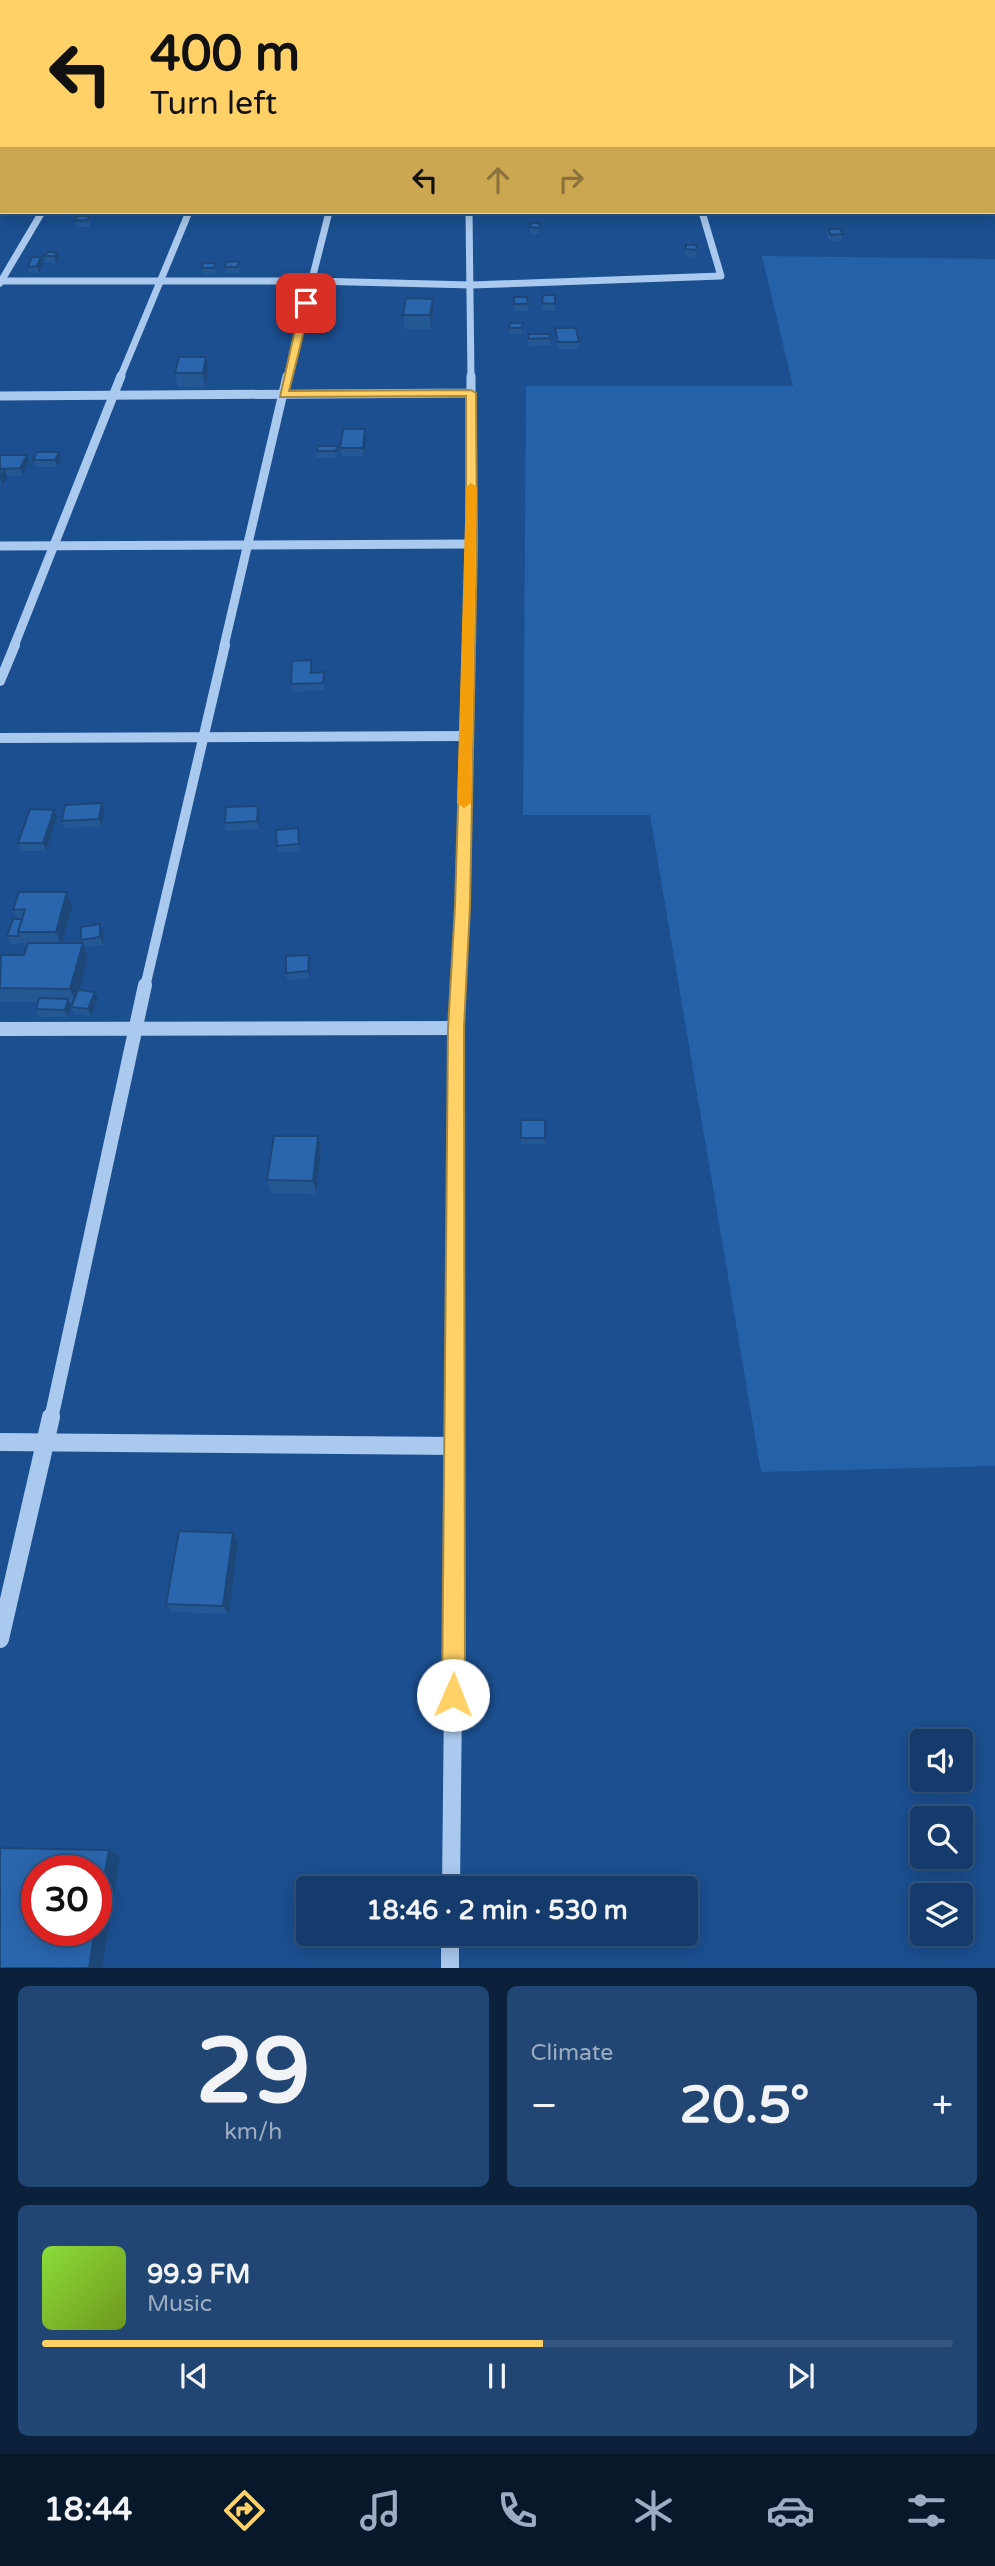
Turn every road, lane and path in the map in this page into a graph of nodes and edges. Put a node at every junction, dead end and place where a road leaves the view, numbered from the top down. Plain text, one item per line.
1 (40, 214) edge
2 (189, 214) edge
3 (329, 214) edge
4 (469, 214) edge
5 (703, 214) edge
6 (0, 281) edge
7 (159, 281) junction
8 (312, 281) junction
9 (472, 285) junction
10 (471, 393) junction
11 (283, 394) junction
12 (115, 395) junction
13 (0, 396) edge
14 (471, 544) junction
15 (57, 545) junction
16 (250, 545) junction
17 (0, 546) edge
18 (0, 681) edge
19 (465, 736) junction
20 (203, 737) junction
21 (0, 738) edge
22 (456, 1028) junction
23 (0, 1029) edge
24 (135, 1029) junction
25 (0, 1442) edge
26 (46, 1442) junction
27 (456, 1446) junction
28 (0, 1639) edge
29 (451, 1876) edge
30 (450, 1946) edge
31 (450, 1968) edge

1 - 6 street
2 - 7 street
3 - 8 street
4 - 9 street
5 - 9 street
6 - 7 street
7 - 8 street
7 - 12 street
8 - 9 street
8 - 11 street
9 - 10 street
10 - 11 street
10 - 14 street
11 - 12 street
11 - 16 street
12 - 13 street
12 - 15 street
14 - 16 street
14 - 19 street
15 - 16 street
15 - 17 street
15 - 18 street
16 - 20 street
19 - 20 street
19 - 22 street
20 - 21 street
20 - 24 street
22 - 24 street
22 - 27 street
23 - 24 street
24 - 26 street
25 - 26 street
26 - 27 street
26 - 28 street
27 - 29 street
30 - 31 street

